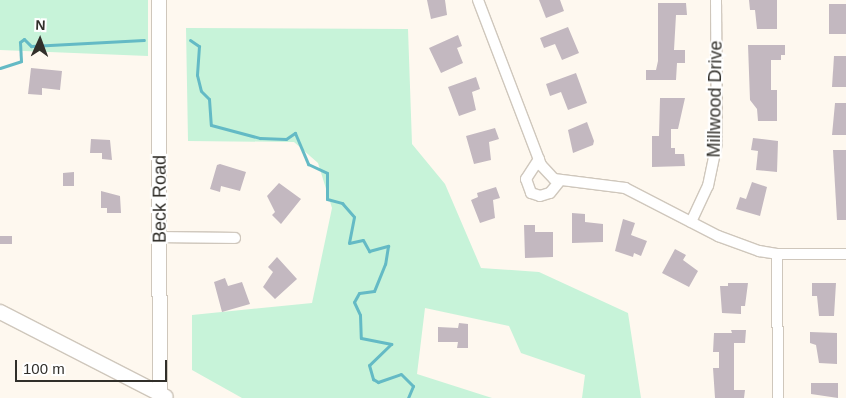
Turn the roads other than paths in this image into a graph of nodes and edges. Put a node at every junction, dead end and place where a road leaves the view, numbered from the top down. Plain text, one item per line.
1 (159, 0) edge
2 (478, 0) edge
3 (716, 0) edge
4 (539, 160) junction
5 (559, 182) junction
6 (691, 222) junction
7 (160, 237) junction
8 (235, 238) dead end
9 (777, 254) junction
10 (846, 254) edge
11 (0, 312) edge
12 (163, 397) edge
13 (778, 398) edge

1 - 7 main road, Beck Road
2 - 4 street
3 - 6 street, Millwood Drive
4 - 5 street
4 - 5 street
5 - 6 street
6 - 9 street
7 - 8 street
7 - 12 main road, Beck Road
9 - 10 street
9 - 13 street
11 - 12 main road

